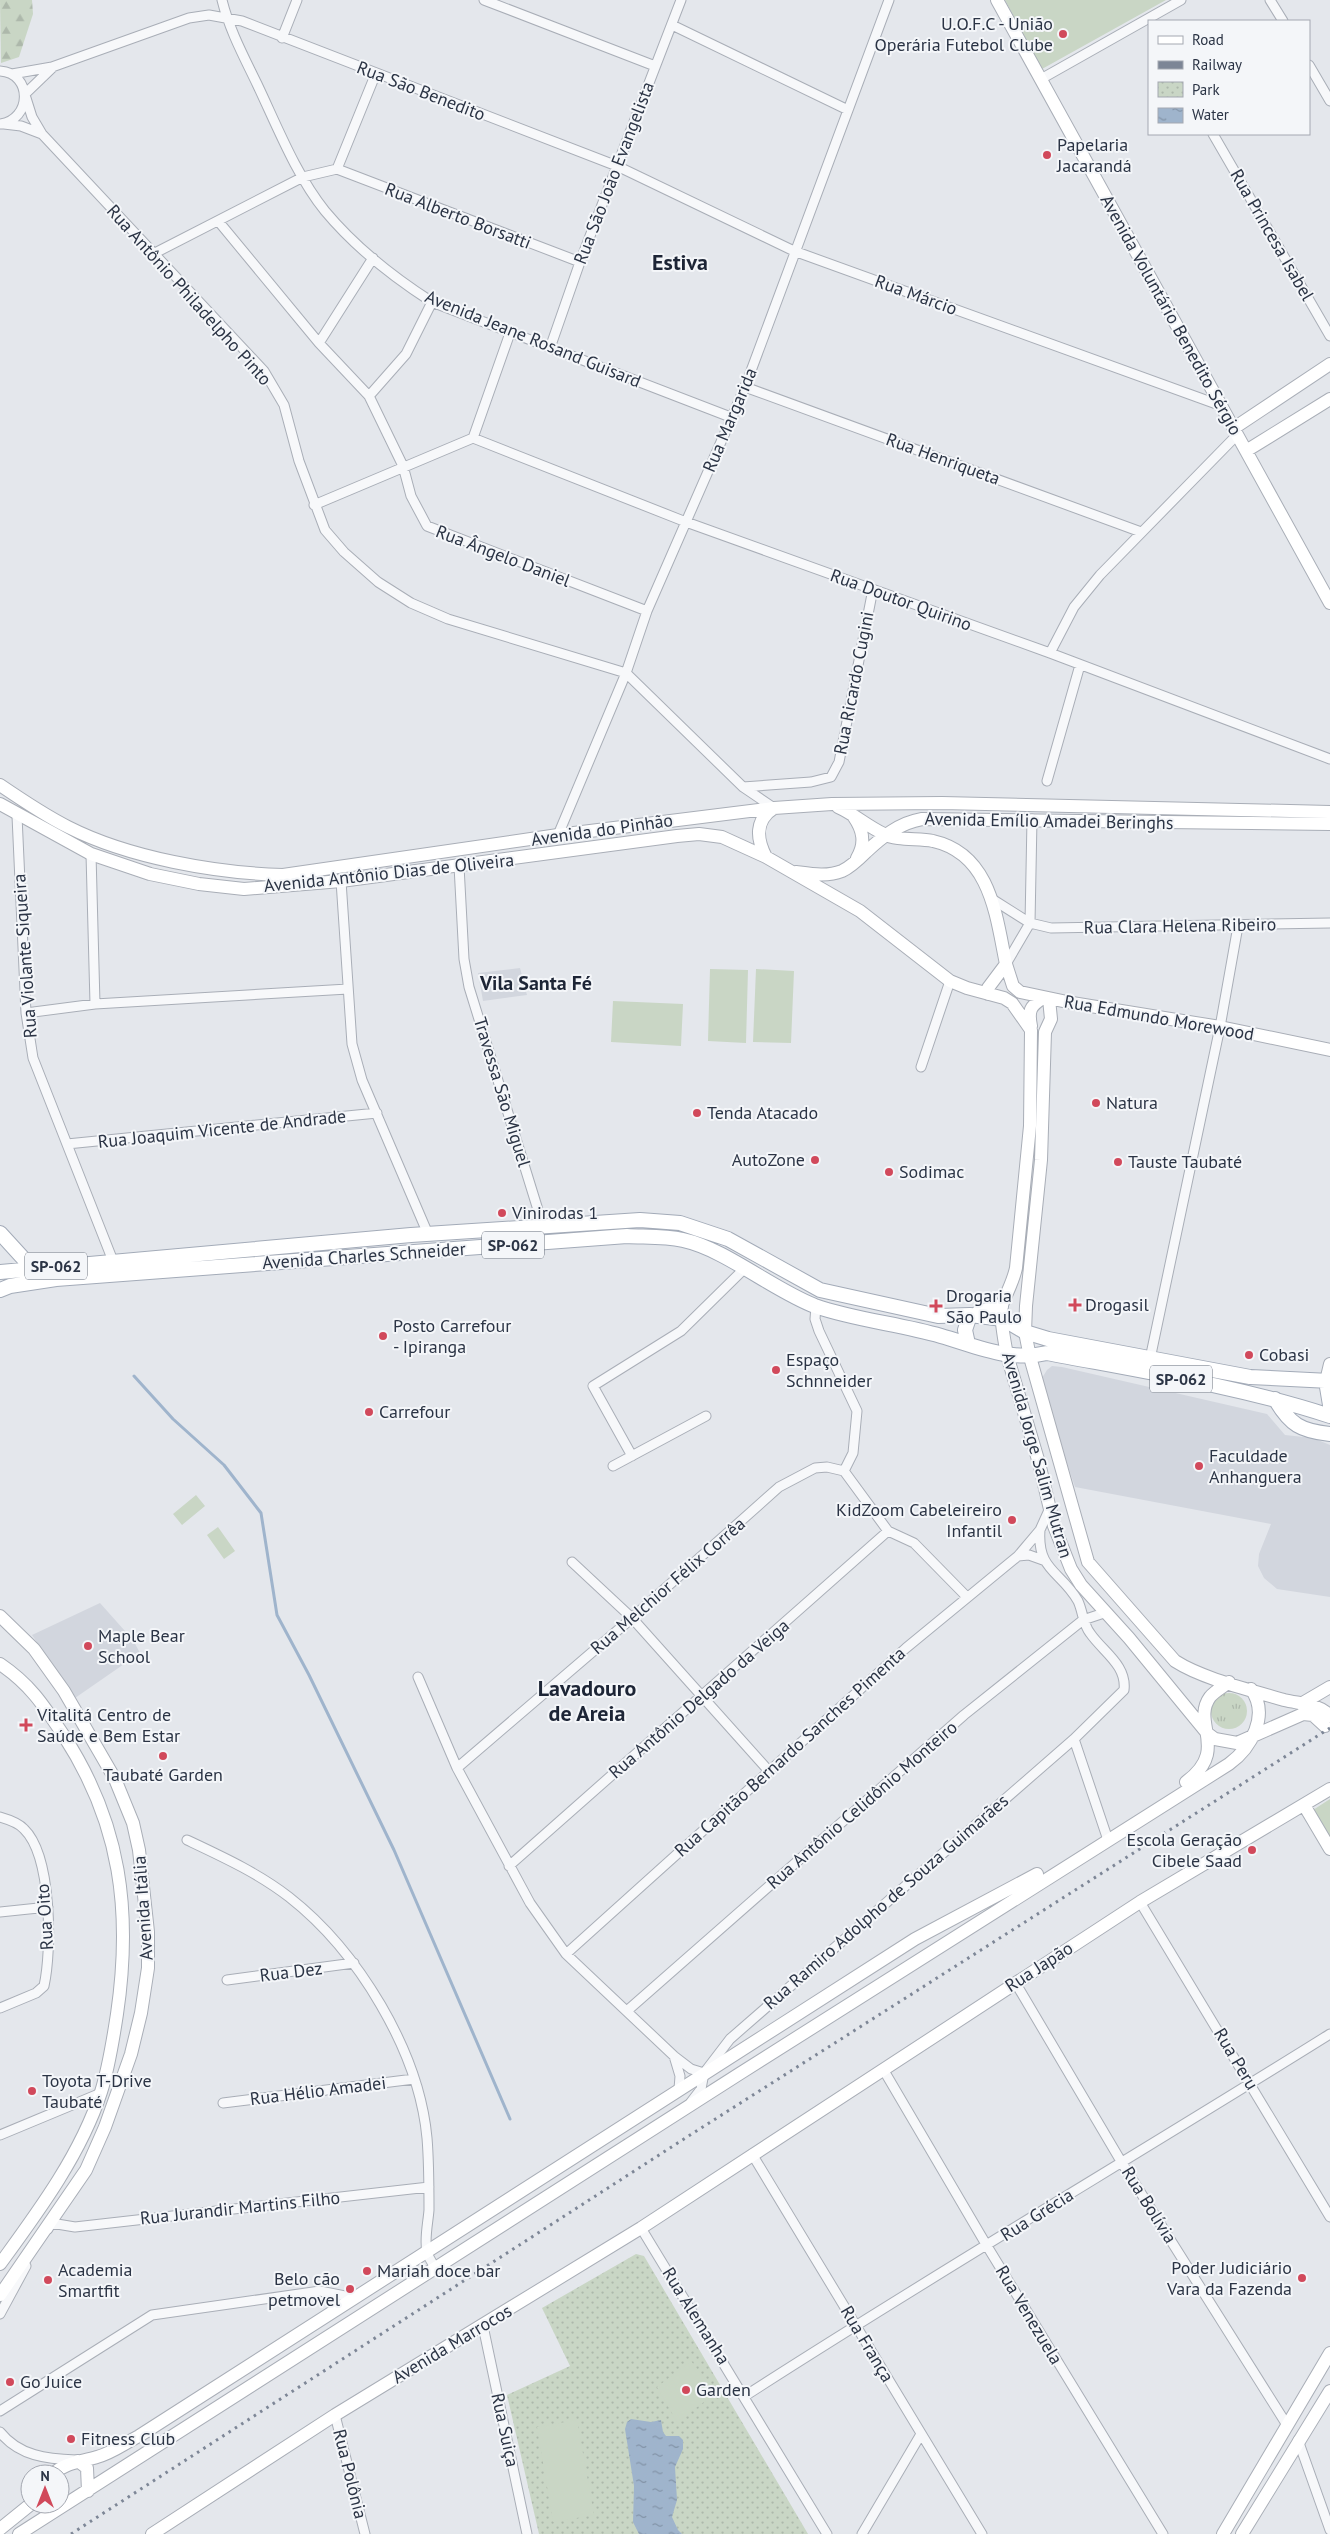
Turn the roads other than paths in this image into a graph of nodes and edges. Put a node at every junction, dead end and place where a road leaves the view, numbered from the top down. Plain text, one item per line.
1 (222, 0) edge
2 (297, 0) edge
3 (484, 0) edge
4 (681, 0) edge
5 (889, 0) edge
6 (997, 0) edge
7 (1181, 0) edge
8 (1270, 0) edge
9 (226, 17) junction
10 (1150, 20) edge
11 (1282, 20) edge
12 (1148, 21) edge
13 (672, 25) junction
14 (282, 38) junction
15 (655, 66) junction
16 (1310, 67) edge
17 (52, 68) junction
18 (0, 71) edge
19 (376, 73) junction
20 (12, 74) junction
21 (1040, 79) junction
22 (25, 96) junction
23 (1330, 100) edge
24 (848, 110) junction
25 (1, 124) edge
26 (42, 134) junction
27 (1214, 135) edge
28 (617, 166) junction
29 (337, 169) junction
30 (303, 177) junction
31 (219, 222) junction
32 (794, 251) junction
33 (153, 254) junction
34 (373, 258) junction
35 (580, 262) junction
36 (432, 302) junction
37 (510, 333) junction
38 (1330, 336) edge
39 (319, 343) junction
40 (550, 348) junction
41 (1330, 364) edge
42 (745, 387) junction
43 (369, 396) junction
44 (1330, 399) edge
45 (1222, 406) junction
46 (733, 418) junction
47 (1235, 431) junction
48 (473, 438) junction
49 (1246, 451) junction
50 (403, 466) junction
51 (314, 505) junction
52 (686, 522) junction
53 (1142, 532) junction
54 (873, 590) junction
55 (1330, 603) edge
56 (647, 611) junction
57 (1050, 653) junction
58 (1080, 665) junction
59 (626, 673) junction
60 (1330, 759) edge
61 (1046, 781) dead end
62 (0, 785) edge
63 (743, 787) junction
64 (0, 804) edge
65 (832, 804) junction
66 (774, 808) junction
67 (850, 812) junction
68 (1330, 812) edge
69 (17, 816) junction
70 (1032, 819) junction
71 (1330, 824) edge
72 (558, 835) junction
73 (885, 835) junction
74 (91, 854) junction
75 (766, 857) junction
76 (853, 864) junction
77 (459, 866) junction
78 (786, 870) junction
79 (341, 881) junction
80 (992, 898) junction
81 (1030, 923) junction
82 (1330, 923) edge
83 (1238, 926) junction
84 (1006, 964) junction
85 (950, 981) junction
86 (348, 989) junction
87 (988, 994) junction
88 (1046, 998) junction
89 (96, 1004) junction
90 (26, 1013) junction
91 (1220, 1027) junction
92 (1031, 1030) junction
93 (1330, 1050) edge
94 (921, 1067) dead end
95 (377, 1113) junction
96 (67, 1144) junction
97 (544, 1226) junction
98 (0, 1233) edge
99 (428, 1234) junction
100 (113, 1261) junction
101 (32, 1268) junction
102 (744, 1269) junction
103 (0, 1272) edge
104 (0, 1290) edge
105 (816, 1306) junction
106 (1002, 1313) junction
107 (970, 1315) junction
108 (1025, 1332) junction
109 (968, 1344) junction
110 (1007, 1355) junction
111 (1030, 1357) junction
112 (1150, 1359) junction
113 (1330, 1364) edge
114 (1328, 1381) edge
115 (1275, 1399) junction
116 (1330, 1405) edge
117 (706, 1416) dead end
118 (1330, 1416) edge
119 (1330, 1434) edge
120 (632, 1456) junction
121 (1038, 1463) junction
122 (613, 1466) dead end
123 (1059, 1466) junction
124 (844, 1471) junction
125 (1071, 1509) junction
126 (1049, 1510) junction
127 (1040, 1530) junction
128 (888, 1531) junction
129 (1018, 1556) junction
130 (1043, 1560) junction
131 (572, 1562) dead end
132 (966, 1596) junction
133 (1104, 1612) junction
134 (0, 1616) edge
135 (632, 1618) junction
136 (1083, 1620) junction
137 (0, 1664) edge
138 (418, 1677) dead end
139 (1229, 1682) junction
140 (1330, 1687) edge
141 (1251, 1689) junction
142 (702, 1695) junction
143 (1301, 1704) junction
144 (1327, 1721) edge
145 (1207, 1732) junction
146 (1252, 1738) junction
147 (1074, 1739) junction
148 (457, 1768) junction
149 (768, 1770) junction
150 (1330, 1779) edge
151 (1330, 1789) edge
152 (1304, 1805) junction
153 (0, 1817) edge
154 (1265, 1826) junction
155 (1107, 1837) junction
156 (187, 1840) dead end
157 (1330, 1849) edge
158 (509, 1866) junction
159 (1140, 1902) junction
160 (48, 1907) junction
161 (0, 1912) edge
162 (566, 1954) junction
163 (354, 1963) junction
164 (227, 1980) dead end
165 (1015, 1982) junction
166 (0, 2008) edge
167 (628, 2010) junction
168 (1330, 2034) edge
169 (674, 2056) junction
170 (883, 2069) junction
171 (704, 2073) junction
172 (414, 2079) junction
173 (1251, 2084) junction
174 (679, 2089) junction
175 (101, 2093) junction
176 (223, 2103) dead end
177 (691, 2103) junction
178 (0, 2135) edge
179 (752, 2154) junction
180 (1122, 2162) junction
181 (429, 2187) junction
182 (1330, 2217) edge
183 (51, 2223) junction
184 (641, 2228) junction
185 (987, 2246) junction
186 (5, 2251) edge
187 (427, 2252) junction
188 (0, 2264) edge
189 (436, 2269) junction
190 (0, 2295) edge
191 (355, 2298) junction
192 (0, 2314) edge
193 (856, 2324) junction
194 (483, 2326) junction
195 (1330, 2353) edge
196 (1330, 2391) edge
197 (745, 2396) junction
198 (0, 2411) edge
199 (336, 2415) junction
200 (1287, 2424) junction
201 (0, 2432) edge
202 (921, 2434) junction
203 (1298, 2440) junction
204 (78, 2461) junction
205 (70, 2464) edge
206 (88, 2491) junction
207 (20, 2513) edge
208 (0, 2529) edge
209 (1330, 2530) edge
210 (18, 2534) edge
211 (152, 2534) edge
212 (365, 2534) edge
213 (527, 2534) edge
214 (827, 2534) edge
215 (862, 2534) edge
216 (982, 2534) edge
217 (1163, 2534) edge
218 (1223, 2534) edge
219 (1242, 2534) edge

1 - 9 street, Avenida Jeane Rosand Guisard
2 - 14 street
3 - 15 street
4 - 13 street, Rua São João Evangelista
5 - 24 street, Rua Margarida
6 - 21 street, Avenida Voluntário Benedito Sérgio
7 - 10 street
8 - 11 street
9 - 14 street, Rua São Benedito
9 - 17 street, Rua São Benedito
9 - 30 street, Avenida Jeane Rosand Guisard
12 - 21 street
13 - 15 street, Rua São João Evangelista
13 - 24 street
14 - 19 street, Rua São Benedito
15 - 28 street, Rua São João Evangelista
16 - 23 street
17 - 20 street
17 - 22 street
18 - 20 street
19 - 28 street, Rua São Benedito
19 - 29 street
20 - 22 street
21 - 45 street, Avenida Voluntário Benedito Sérgio
22 - 25 street
22 - 26 street
24 - 32 street, Rua Margarida
25 - 26 street
26 - 33 street, Rua Antônio Philadelpho Pinto
27 - 38 street, Rua Princesa Isabel
28 - 32 street, Rua Márcio
28 - 35 street, Rua São João Evangelista
29 - 30 street
29 - 35 street, Rua Alberto Borsatti
30 - 31 street
30 - 34 street, Avenida Jeane Rosand Guisard
31 - 33 street
31 - 39 street, Rua Ângelo Daniel
32 - 42 street, Rua Margarida
32 - 45 street, Rua Márcio
33 - 51 street, Rua Antônio Philadelpho Pinto
34 - 36 street, Avenida Jeane Rosand Guisard
34 - 39 street
35 - 40 street, Rua São João Evangelista
36 - 37 street, Avenida Jeane Rosand Guisard
36 - 43 street
37 - 40 street, Avenida Jeane Rosand Guisard
37 - 48 street
39 - 43 street, Rua Ângelo Daniel
40 - 46 street, Avenida Jeane Rosand Guisard
41 - 47 street
42 - 46 street, Rua Margarida
42 - 53 street, Rua Henriqueta
43 - 50 street, Rua Ângelo Daniel
44 - 49 street
45 - 47 street, Avenida Voluntário Benedito Sérgio
46 - 52 street, Rua Margarida
47 - 49 street, Avenida Voluntário Benedito Sérgio
47 - 53 street
48 - 50 street
48 - 52 street, Rua Doutor Quirino
49 - 55 street, Avenida Voluntário Benedito Sérgio
50 - 51 street
50 - 56 street, Rua Ângelo Daniel
51 - 59 street, Rua Antônio Philadelpho Pinto
52 - 54 street, Rua Doutor Quirino
52 - 56 street, Rua Margarida
53 - 57 street
54 - 57 street, Rua Doutor Quirino
54 - 63 street, Rua Ricardo Cugini
56 - 59 street, Rua Margarida
57 - 58 street, Rua Doutor Quirino
58 - 60 street, Rua Doutor Quirino
58 - 61 street
59 - 63 street, Rua Antônio Philadelpho Pinto
59 - 72 street, Rua Margarida
62 - 72 street, Avenida do Pinhão
63 - 66 street, Rua Antônio Philadelpho Pinto
64 - 69 street, Avenida Antônio Dias de Oliveira
65 - 66 street
65 - 67 street
65 - 68 street
66 - 72 street, Avenida do Pinhão
66 - 75 street
67 - 73 street
67 - 76 street
69 - 74 street, Avenida Antônio Dias de Oliveira
69 - 90 street, Rua Violante Siqueira
70 - 71 street, Avenida Emílio Amadei Beringhs
70 - 73 street, Avenida Emílio Amadei Beringhs
70 - 81 street
73 - 76 street, Avenida Emílio Amadei Beringhs
73 - 80 street
74 - 79 street, Avenida Antônio Dias de Oliveira
74 - 89 street
75 - 77 street, Avenida Antônio Dias de Oliveira
75 - 78 street, Avenida Antônio Dias de Oliveira
76 - 78 street, Avenida Emílio Amadei Beringhs
77 - 79 street, Avenida Antônio Dias de Oliveira
77 - 97 street, Travessa São Miguel
78 - 85 street, Avenida Antônio Dias de Oliveira
79 - 86 street
80 - 81 street
80 - 84 street
81 - 83 street, Rua Clara Helena Ribeiro
81 - 84 street
82 - 83 street, Rua Clara Helena Ribeiro
83 - 91 street
84 - 87 street
84 - 88 street, Rua Edmundo Morewood
85 - 87 street, Avenida Antônio Dias de Oliveira
85 - 94 street
86 - 89 street
86 - 95 street
87 - 92 street, Avenida Antônio Dias de Oliveira
88 - 91 street, Rua Edmundo Morewood
88 - 92 street
88 - 108 street, Avenida Jorge Salim Mutran
89 - 90 street
90 - 96 street, Rua Violante Siqueira
91 - 93 street, Rua Edmundo Morewood
91 - 112 street
92 - 106 street
95 - 96 street, Rua Joaquim Vicente de Andrade
95 - 99 street
96 - 100 street, Rua Violante Siqueira
97 - 99 main road, Avenida Charles Schneider / SP-062
97 - 107 main road, Avenida Charles Schneider / SP-062
98 - 101 main road
99 - 100 main road, Avenida Charles Schneider / SP-062
100 - 101 main road, Avenida Charles Schneider / SP-062
101 - 103 main road, Avenida Charles Schneider / SP-062
102 - 104 main road, Avenida Charles Schneider / SP-062
102 - 105 main road, Avenida Charles Schneider / SP-062
102 - 120 street
105 - 109 main road, Avenida Charles Schneider / SP-062
105 - 124 street
106 - 107 main road, Avenida Charles Schneider / SP-062
106 - 108 main road, Avenida Charles Schneider / SP-062
106 - 110 street, Avenida Jorge Salim Mutran
107 - 109 main road
108 - 111 street, Avenida Jorge Salim Mutran
108 - 112 main road, Avenida Charles Schneider / SP-062
109 - 110 main road, Avenida Charles Schneider / SP-062
110 - 111 main road, Avenida Charles Schneider / SP-062
110 - 121 street, Avenida Jorge Salim Mutran
111 - 115 main road, Avenida Charles Schneider / SP-062
111 - 123 street, Avenida Jorge Salim Mutran
112 - 114 main road, Avenida Charles Schneider / SP-062
113 - 114 street
114 - 116 main road
115 - 118 main road, Avenida Charles Schneider / SP-062
115 - 119 main road
117 - 120 street
120 - 122 street
121 - 123 street
121 - 126 street, Avenida Jorge Salim Mutran
123 - 125 street, Avenida Jorge Salim Mutran
124 - 128 street
124 - 135 street, Rua Melchior Félix Corrêa
125 - 126 street
125 - 139 street, Avenida Jorge Salim Mutran
126 - 127 street, Rua Capitão Bernardo Sanches Pimenta
126 - 133 street, Avenida Jorge Salim Mutran
127 - 129 street, Rua Capitão Bernardo Sanches Pimenta
127 - 130 street
128 - 132 street
128 - 142 street, Rua Antônio Delgado da Veiga
129 - 130 street
129 - 132 street, Rua Capitão Bernardo Sanches Pimenta
130 - 136 street, Rua Ramiro Adolpho de Souza Guimarães
131 - 135 street
132 - 149 street, Rua Capitão Bernardo Sanches Pimenta
133 - 136 street, Rua Antônio Celidônio Monteiro
133 - 145 street, Avenida Jorge Salim Mutran
134 - 183 street, Avenida Itália
135 - 142 street
135 - 148 street, Rua Melchior Félix Corrêa
136 - 147 street, Rua Ramiro Adolpho de Souza Guimarães
136 - 167 street, Rua Antônio Celidônio Monteiro
137 - 175 street, Avenida Itália
138 - 148 street
139 - 141 street, Avenida Jorge Salim Mutran
139 - 145 street
140 - 143 street
141 - 143 street, Avenida Jorge Salim Mutran
141 - 146 street
142 - 149 street
142 - 158 street, Rua Antônio Delgado da Veiga
143 - 144 street, Avenida Jorge Salim Mutran
144 - 146 street
145 - 146 street, Avenida Jorge Salim Mutran
145 - 155 street
146 - 155 street
147 - 155 street
147 - 171 street, Rua Ramiro Adolpho de Souza Guimarães
148 - 158 street
149 - 162 street, Rua Capitão Bernardo Sanches Pimenta
150 - 154 street
151 - 152 street, Rua Japão
152 - 154 street, Rua Japão
152 - 157 street
153 - 160 street, Rua Oito
154 - 159 street, Rua Japão
155 - 171 street
155 - 177 street
156 - 163 street
158 - 162 street
159 - 165 street, Rua Japão
159 - 173 street, Rua Peru
160 - 161 street
160 - 166 street, Rua Oito
162 - 167 street
163 - 164 street, Rua Dez
163 - 172 street
165 - 170 street, Rua Japão
165 - 180 street, Rua Bolívia
167 - 169 street
168 - 173 street, Rua Grécia
169 - 171 street
169 - 174 street
170 - 179 street, Rua Japão
170 - 185 street, Rua Venezuela
171 - 174 street
171 - 177 street, Rua Ramiro Adolpho de Souza Guimarães
172 - 176 street, Rua Hélio Amadei
172 - 181 street
173 - 180 street, Rua Grécia
173 - 182 street, Rua Peru
174 - 187 street
175 - 178 street
175 - 186 street, Avenida Itália
177 - 189 street
179 - 184 street, Avenida Marrocos
179 - 193 street, Rua França
180 - 185 street, Rua Grécia
180 - 200 street, Rua Bolívia
181 - 183 street, Rua Jurandir Martins Filho
181 - 187 street
183 - 190 street, Avenida Itália
183 - 192 street
184 - 194 street, Avenida Marrocos
184 - 197 street, Rua Alemanha
185 - 193 street, Rua Grécia
185 - 217 street, Rua Venezuela
186 - 188 street, Avenida Itália
187 - 189 street
187 - 191 street
189 - 206 street
191 - 198 street
191 - 204 street
193 - 197 street, Rua Grécia
193 - 202 street, Rua França
194 - 199 street, Avenida Marrocos
194 - 213 street, Rua Suiça
195 - 200 street
196 - 203 street
197 - 214 street, Rua Alemanha
199 - 211 street, Avenida Marrocos
199 - 212 street, Rua Polônia
200 - 218 street
201 - 204 street
202 - 215 street
202 - 216 street, Rua França
203 - 209 street
203 - 219 street
204 - 205 street
204 - 206 street
206 - 210 street
207 - 208 street

